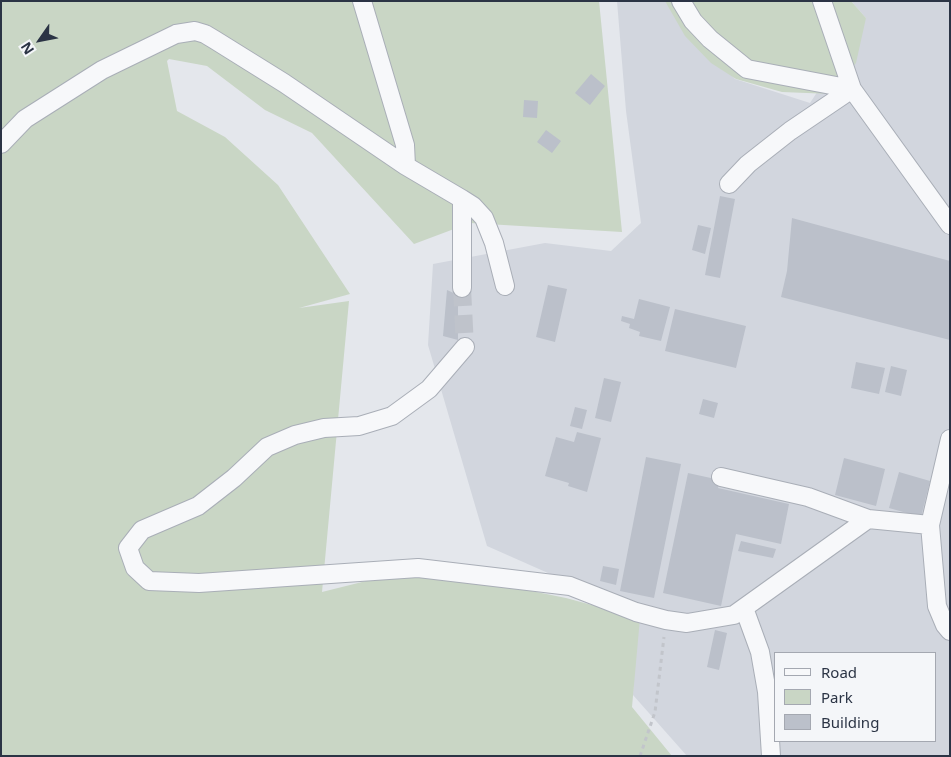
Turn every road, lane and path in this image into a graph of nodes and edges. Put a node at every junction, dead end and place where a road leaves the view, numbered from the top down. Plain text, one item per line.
1 (362, 1) edge
2 (681, 1) edge
3 (822, 1) edge
4 (852, 89) junction
5 (1, 144) edge
6 (406, 166) junction
7 (729, 184) dead end
8 (462, 199) junction
9 (950, 225) edge
10 (505, 286) dead end
11 (462, 288) tunnel mouth
12 (465, 347) tunnel mouth
13 (950, 439) edge
14 (721, 477) dead end
15 (868, 519) junction
16 (930, 526) junction
17 (744, 608) junction
18 (666, 620) junction
19 (950, 631) edge
20 (640, 756) edge
21 (771, 756) edge

1 - 6 lane
2 - 4 lane
3 - 4 lane
4 - 7 lane
4 - 9 lane
5 - 6 lane
6 - 8 lane
8 - 10 lane
8 - 11 lane
12 - 18 lane
13 - 16 lane
14 - 15 lane
15 - 16 lane
15 - 17 lane
16 - 19 lane
17 - 18 lane
17 - 21 lane
18 - 20 path

